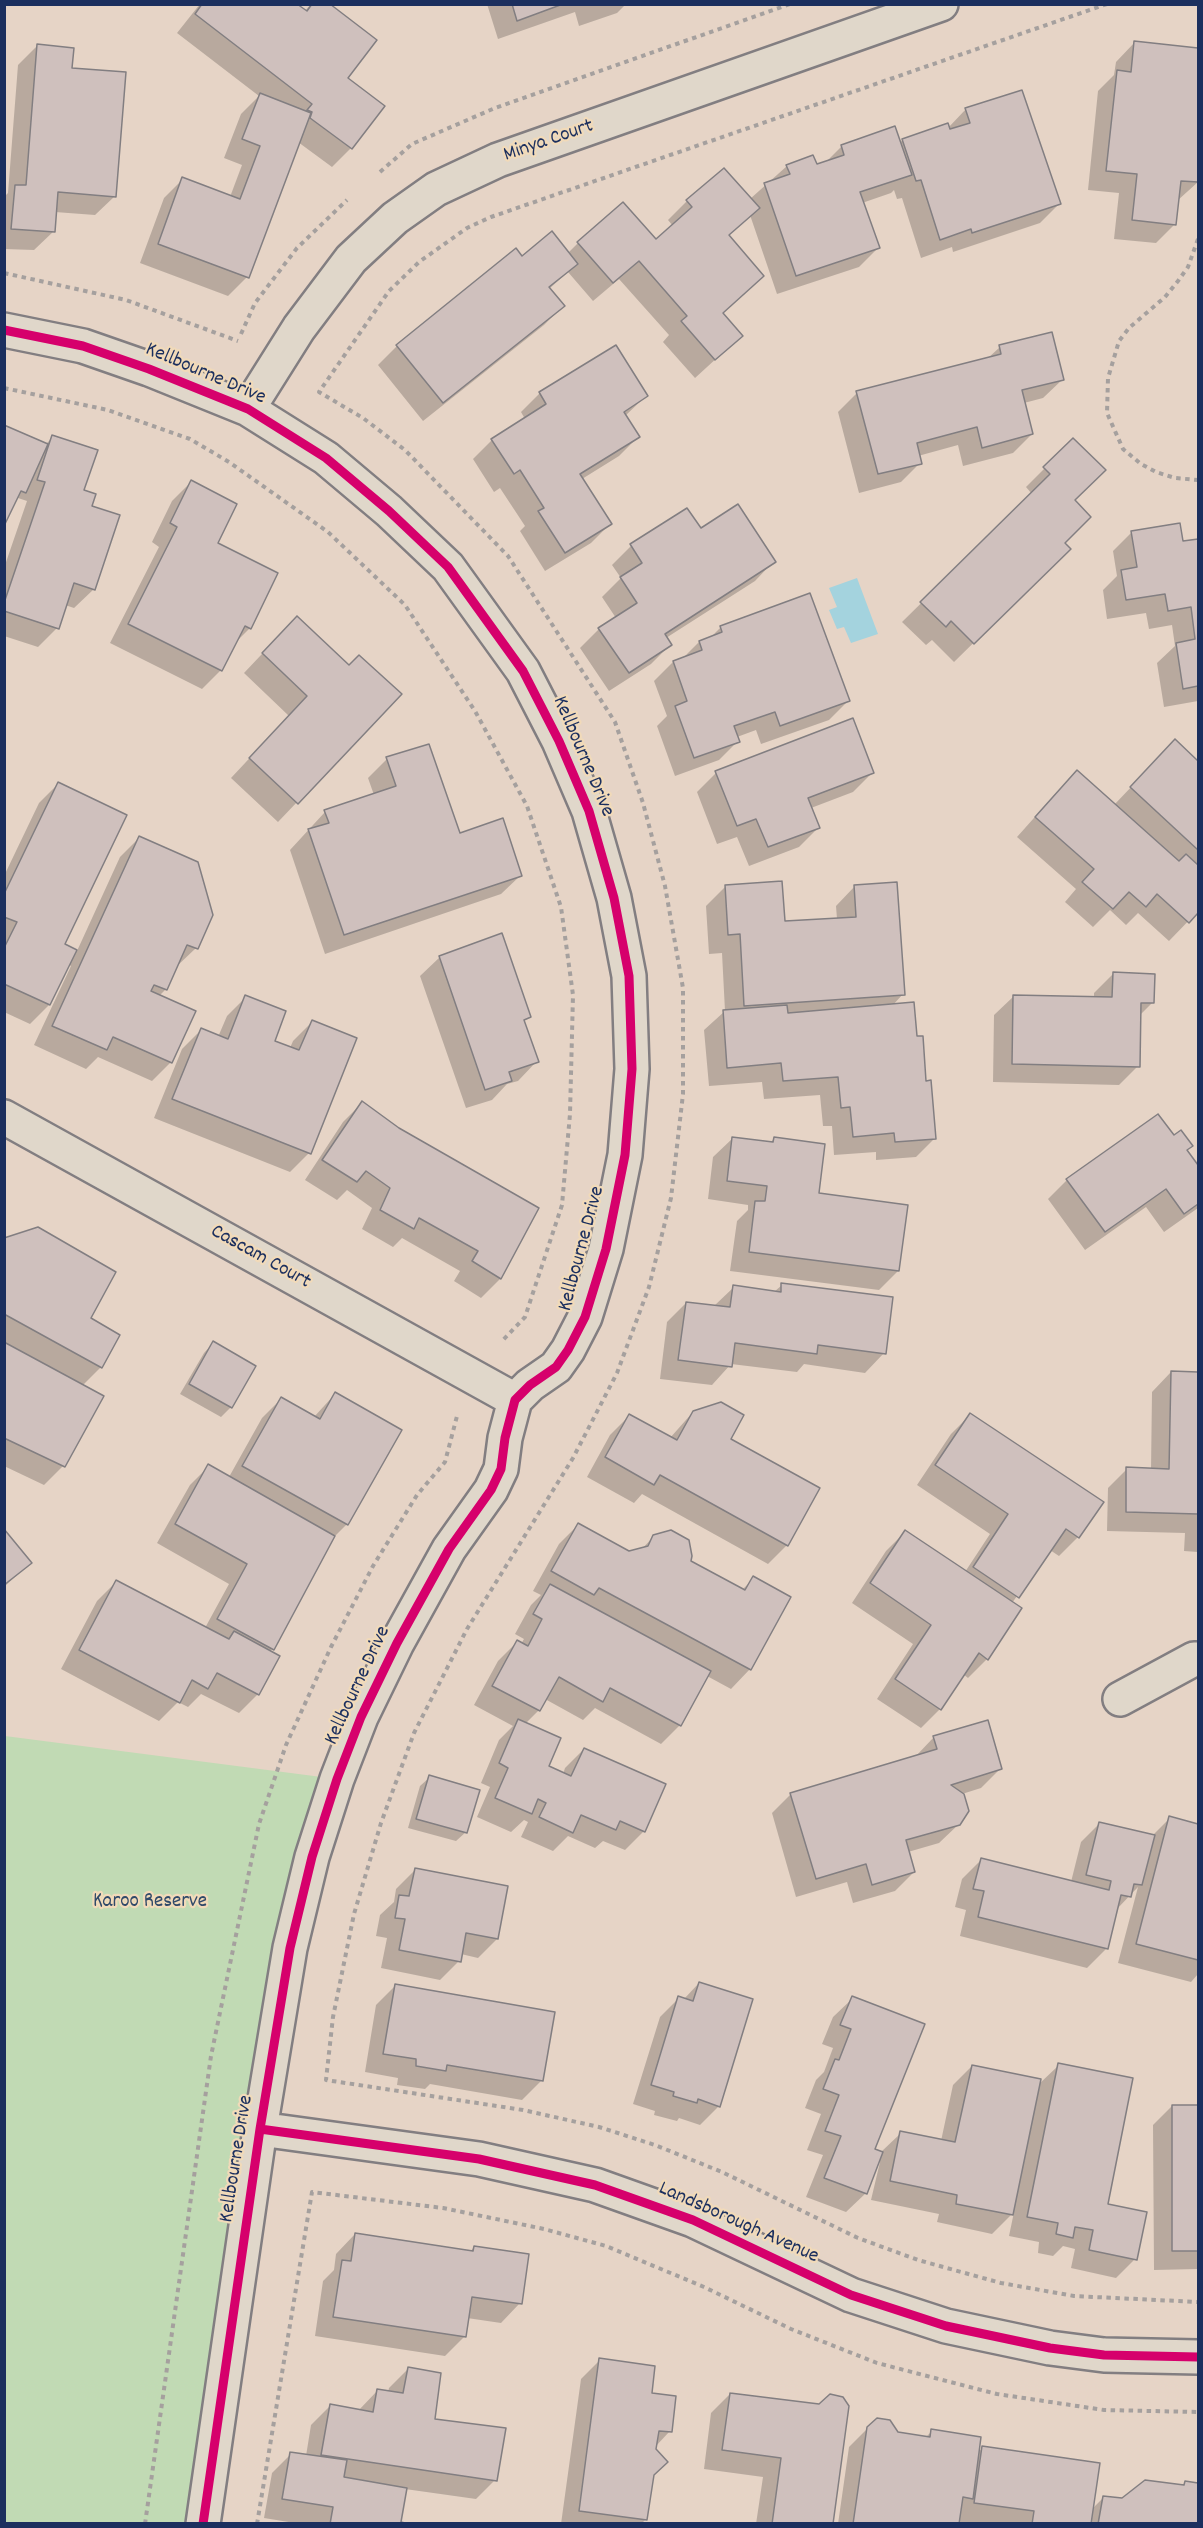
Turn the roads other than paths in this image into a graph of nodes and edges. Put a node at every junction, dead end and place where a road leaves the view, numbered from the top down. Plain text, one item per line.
1 (941, 4) edge
2 (4, 330) edge
3 (248, 408) junction
4 (4, 1117) edge
5 (515, 1400) junction
6 (1198, 1659) edge
7 (1120, 1699) dead end
8 (260, 2129) junction
9 (1198, 2357) edge
10 (203, 2523) edge

1 - 3 street, Minya Court
2 - 3 street, Kellbourne Drive
3 - 5 street, Kellbourne Drive
4 - 5 street, Cascam Court
5 - 8 street, Kellbourne Drive
6 - 7 street
8 - 9 street, Landsborough Avenue
8 - 10 street, Kellbourne Drive

